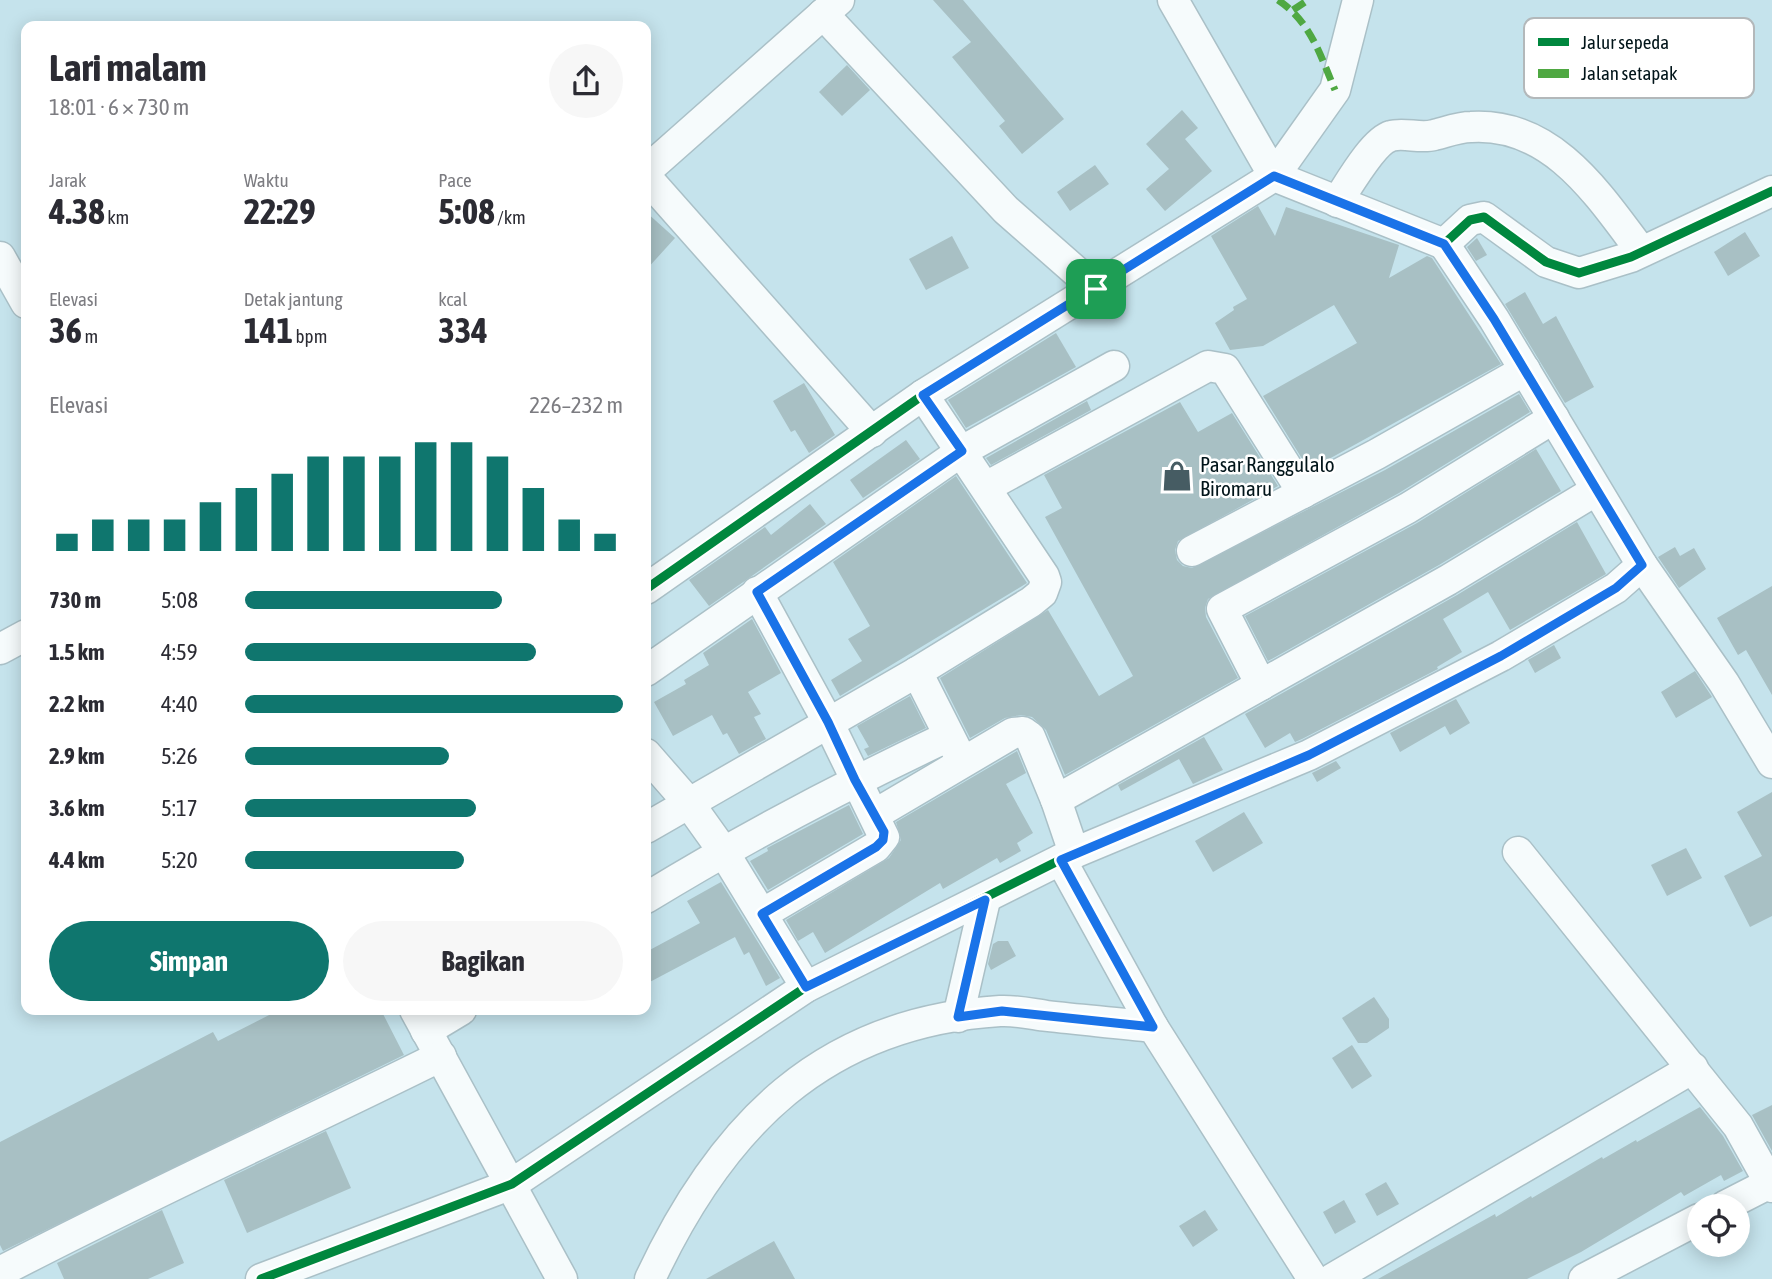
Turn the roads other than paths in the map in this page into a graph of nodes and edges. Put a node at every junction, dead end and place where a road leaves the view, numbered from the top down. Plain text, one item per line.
1 (1173, 0) edge
2 (1358, 0) edge
3 (831, 7) edge
4 (651, 168) edge
5 (1274, 176) junction
6 (651, 183) edge
7 (1772, 191) edge
8 (1337, 202) junction
9 (1444, 244) junction
10 (1641, 251) junction
11 (0, 257) edge
12 (1096, 289) junction
13 (21, 294) edge
14 (1114, 366) dead end
15 (1525, 370) junction
16 (923, 395) junction
17 (1554, 418) junction
18 (872, 432) junction
19 (962, 451) junction
20 (986, 487) junction
21 (1595, 491) junction
22 (1303, 493) junction
23 (1192, 551) dead end
24 (1642, 565) junction
25 (651, 586) edge
26 (757, 592) junction
27 (21, 638) edge
28 (0, 649) edge
29 (651, 667) edge
30 (917, 672) junction
31 (1261, 685) junction
32 (828, 722) junction
33 (949, 736) junction
34 (651, 760) edge
35 (964, 764) junction
36 (1772, 764) edge
37 (855, 780) junction
38 (1056, 800) junction
39 (688, 802) junction
40 (874, 815) junction
41 (651, 825) edge
42 (723, 851) junction
43 (1518, 852) dead end
44 (1067, 857) junction
45 (651, 895) edge
46 (985, 900) junction
47 (762, 914) junction
48 (806, 987) junction
49 (453, 1015) edge
50 (958, 1017) junction
51 (1153, 1027) junction
52 (427, 1032) edge
53 (1693, 1068) junction
54 (512, 1184) junction
55 (1771, 1185) edge
56 (1750, 1195) edge
57 (1687, 1228) edge
58 (1635, 1268) edge
59 (0, 1272) edge
60 (261, 1279) edge
61 (562, 1279) edge
62 (650, 1279) edge
63 (1313, 1279) edge
64 (1332, 1279) edge
65 (1584, 1279) edge

1 - 5 street
2 - 5 street
3 - 4 street
3 - 12 street
5 - 8 street
5 - 12 street
6 - 18 street
7 - 10 street
8 - 9 street
8 - 10 street
9 - 10 street
9 - 15 street
11 - 13 street
12 - 16 street
14 - 19 street
15 - 17 street
15 - 22 street
16 - 18 street
16 - 19 street
17 - 21 street
17 - 31 street
18 - 25 street
19 - 20 street
19 - 26 street
20 - 22 street
20 - 30 street
21 - 24 street
21 - 31 street
22 - 23 street
24 - 36 street
24 - 44 street
26 - 29 street
26 - 32 street
27 - 28 street
30 - 32 street
30 - 33 street
31 - 38 street
32 - 37 street
32 - 39 street
33 - 35 street
33 - 37 street
34 - 39 street
35 - 38 street
35 - 40 street
37 - 40 street
37 - 42 street
38 - 44 street
39 - 41 street
39 - 42 street
40 - 47 street
42 - 45 street
42 - 47 street
43 - 53 street
44 - 46 street
44 - 51 street
46 - 48 street
46 - 50 street
47 - 48 street
48 - 54 street
49 - 52 street
50 - 51 street
50 - 62 street
51 - 63 street
52 - 54 street
52 - 59 street
53 - 55 street
53 - 64 street
54 - 60 street
54 - 61 street
55 - 56 street
57 - 58 street
58 - 65 street

